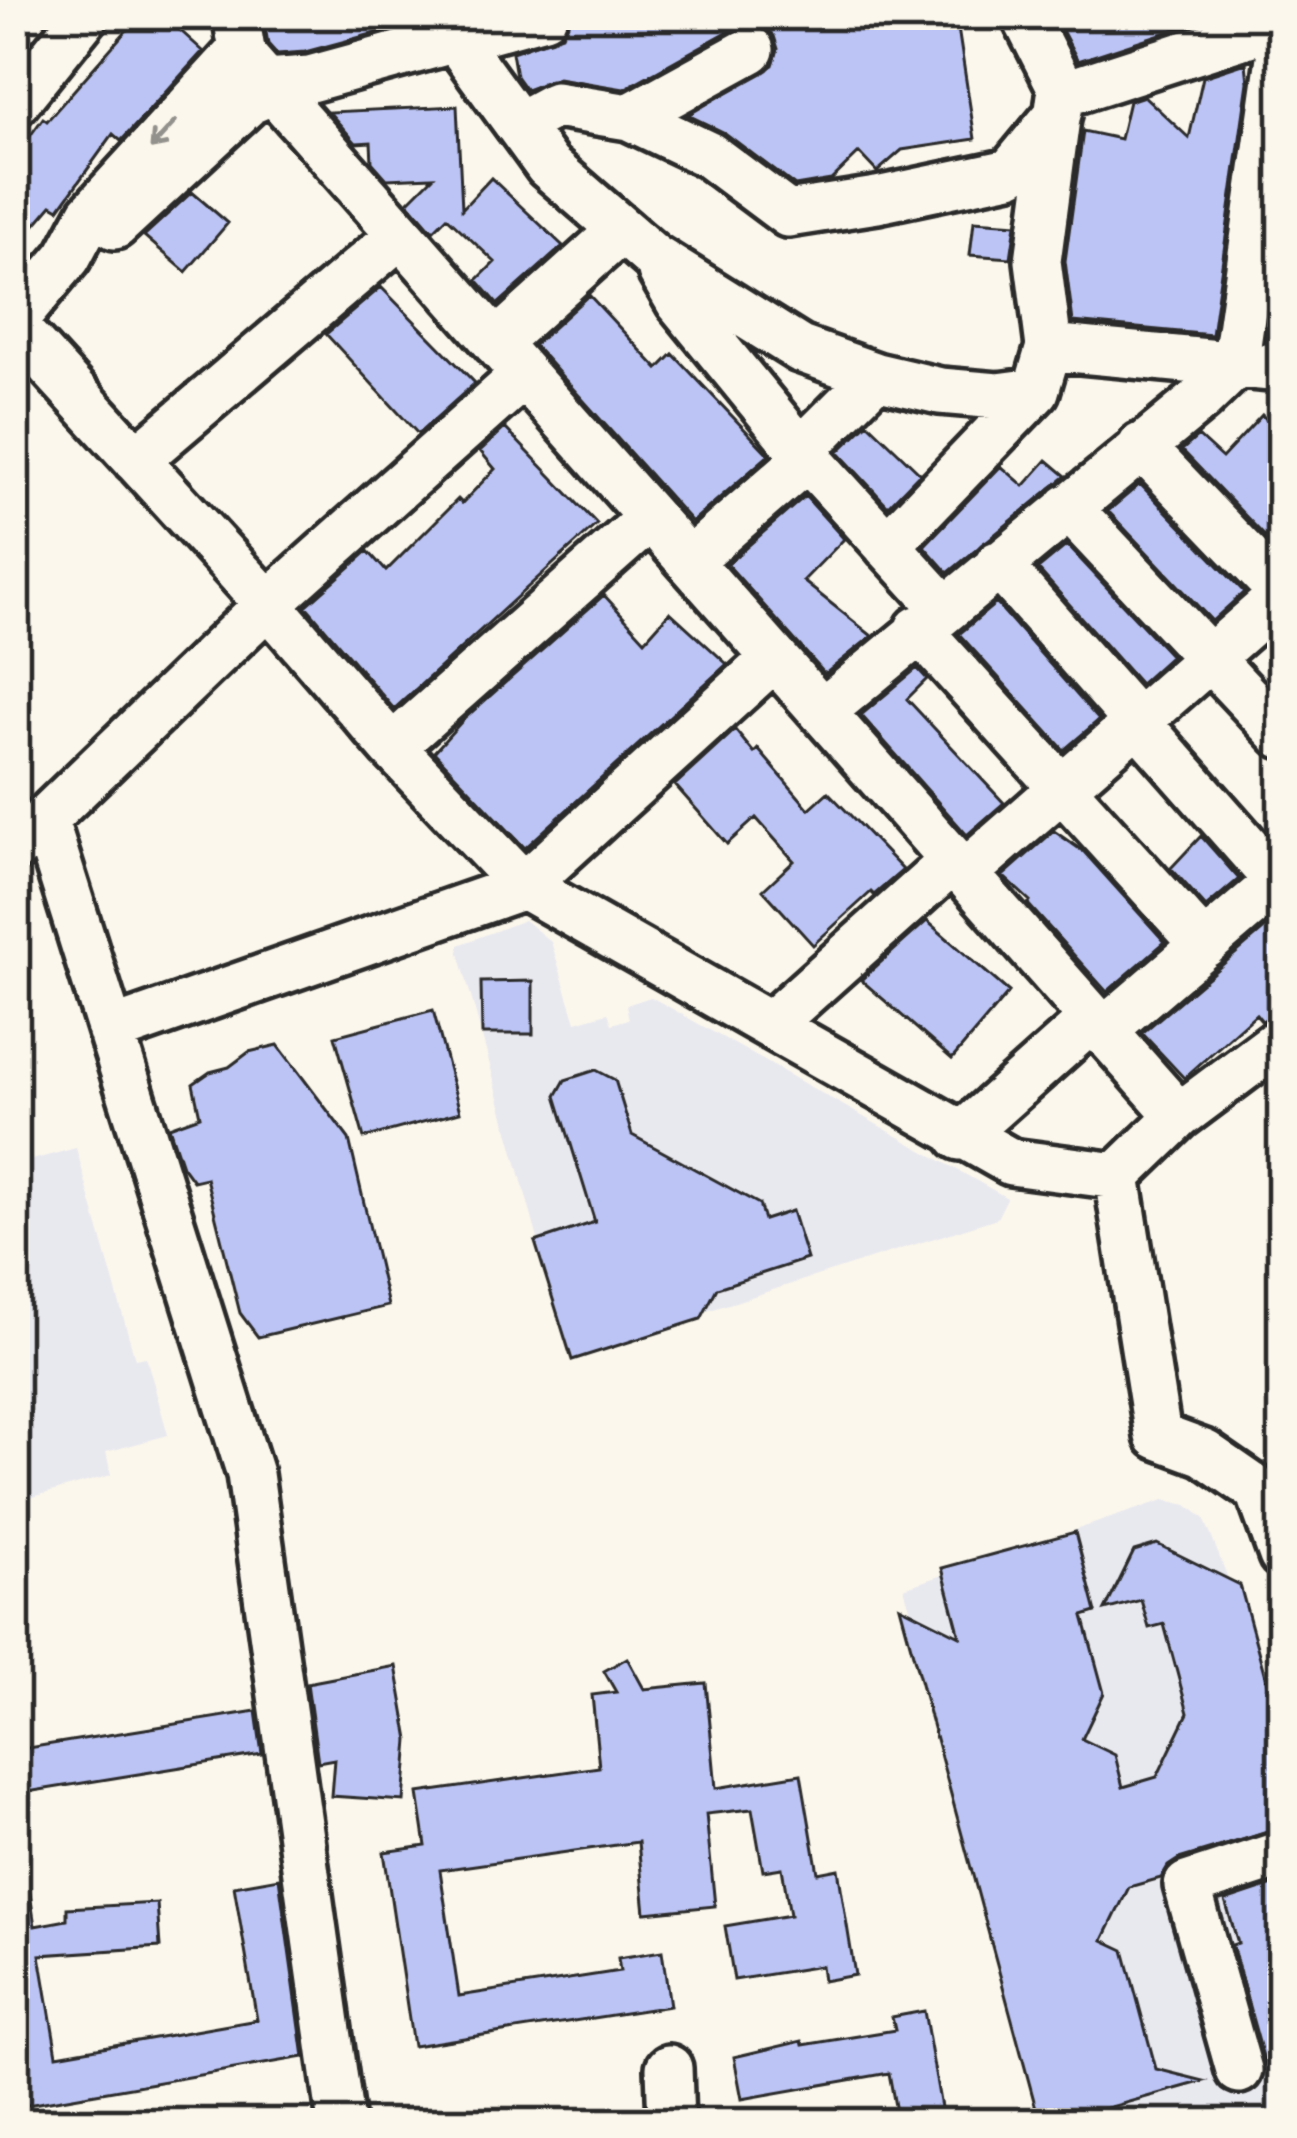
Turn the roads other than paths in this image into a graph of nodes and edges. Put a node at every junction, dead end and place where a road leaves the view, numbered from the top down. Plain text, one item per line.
1 (86, 15) edge
2 (544, 15) edge
3 (1024, 15) edge
4 (1282, 23) edge
5 (1282, 37) edge
6 (457, 41) junction
7 (751, 50) dead end
8 (254, 59) edge
9 (15, 103) edge
10 (1058, 114) junction
11 (629, 117) junction
12 (518, 125) junction
13 (400, 235) junction
14 (637, 243) junction
15 (15, 323) edge
16 (1048, 347) junction
17 (510, 359) junction
18 (1235, 366) junction
19 (1282, 369) edge
20 (876, 376) junction
21 (1036, 391) junction
22 (1142, 446) junction
23 (804, 454) junction
24 (136, 460) junction
25 (1068, 507) junction
26 (650, 518) junction
27 (887, 546) junction
28 (689, 561) junction
29 (998, 564) junction
30 (1282, 594) edge
31 (268, 604) junction
32 (931, 619) junction
33 (774, 658) junction
34 (1210, 658) junction
35 (822, 712) junction
36 (1137, 722) junction
37 (1282, 734) edge
38 (392, 747) junction
39 (1062, 788) junction
40 (30, 835) edge
41 (959, 867) junction
42 (1280, 880) edge
43 (524, 886) junction
44 (1204, 945) junction
45 (771, 1024) junction
46 (1096, 1026) junction
47 (111, 1031) junction
48 (1282, 1039) edge
49 (1179, 1116) junction
50 (959, 1136) junction
51 (1117, 1176) junction
52 (1282, 1555) edge
53 (1282, 1854) edge
54 (669, 2068) dead end
55 (1239, 2070) dead end
56 (341, 2123) edge
57 (671, 2123) edge

1 - 9 street
2 - 6 street
3 - 10 street
4 - 10 street
5 - 18 street
6 - 8 street
6 - 12 street
7 - 11 street
8 - 13 street
8 - 15 street
10 - 11 street
10 - 16 street
11 - 12 street
12 - 14 street
13 - 17 street
13 - 24 street
14 - 17 street
14 - 20 street
14 - 23 street
15 - 24 street
16 - 18 street
16 - 21 street
17 - 26 street
17 - 31 street
18 - 19 street
18 - 22 street
20 - 21 street
20 - 23 street
21 - 27 street
22 - 25 street
22 - 30 street
23 - 27 street
23 - 28 street
24 - 31 street
25 - 29 street
25 - 34 street
26 - 28 street
26 - 38 street
27 - 32 street
28 - 33 street
29 - 32 street
29 - 36 street
30 - 34 street
31 - 38 street
31 - 40 street
32 - 35 street
32 - 39 street
33 - 35 street
33 - 43 street
34 - 36 street
34 - 37 street
35 - 41 street
36 - 39 street
36 - 42 street
38 - 43 street
39 - 41 street
39 - 44 street
40 - 47 street
41 - 45 street
41 - 46 street
42 - 44 street
43 - 45 street
43 - 47 street
44 - 46 street
45 - 50 street
46 - 49 street
46 - 50 street
47 - 56 street
48 - 49 street
49 - 51 street
50 - 51 street
51 - 52 street
53 - 55 street
54 - 57 street

